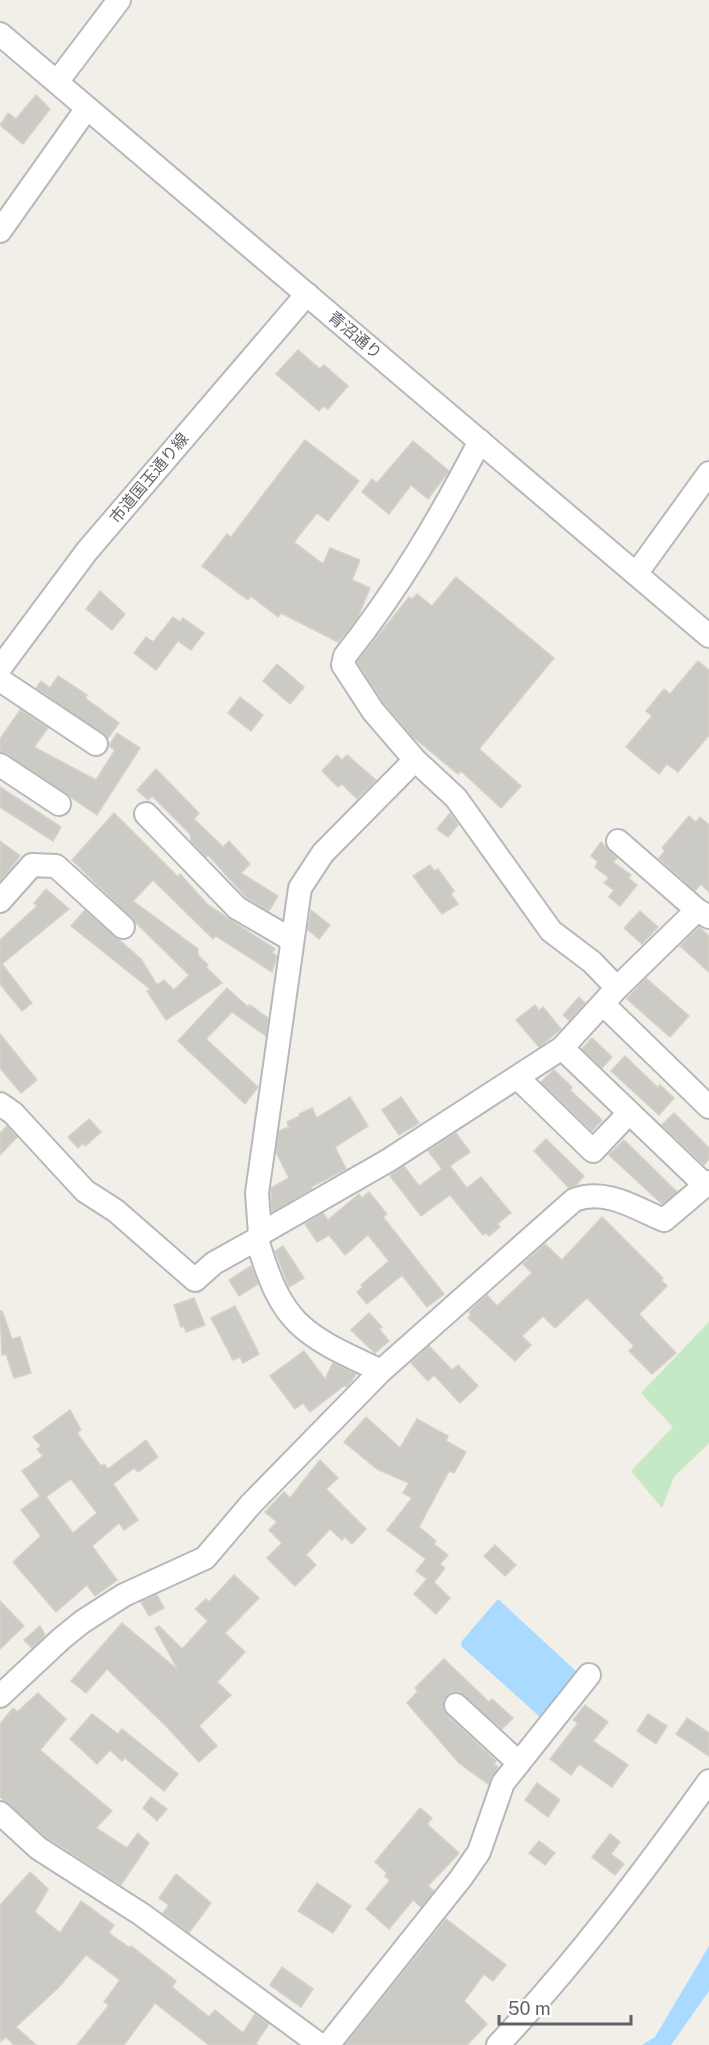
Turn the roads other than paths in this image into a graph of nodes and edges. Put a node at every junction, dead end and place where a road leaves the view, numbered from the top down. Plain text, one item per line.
1 (119, 0) edge
2 (0, 34) edge
3 (57, 82) junction
4 (87, 108) junction
5 (0, 231) edge
6 (307, 294) junction
7 (480, 441) junction
8 (709, 473) edge
9 (636, 574) junction
10 (709, 636) edge
11 (0, 668) edge
12 (0, 681) edge
13 (96, 744) dead end
14 (415, 760) junction
15 (0, 765) edge
16 (59, 804) dead end
17 (146, 814) dead end
18 (618, 841) dead end
19 (0, 901) edge
20 (703, 914) edge
21 (123, 927) dead end
22 (292, 940) junction
23 (610, 996) junction
24 (562, 1048) junction
25 (518, 1078) junction
26 (0, 1104) edge
27 (709, 1107) edge
28 (629, 1113) junction
29 (707, 1184) edge
30 (259, 1237) junction
31 (381, 1371) junction
32 (589, 1675) dead end
33 (0, 1696) edge
34 (456, 1705) dead end
35 (519, 1763) junction
36 (709, 1781) edge
37 (0, 1814) edge
38 (320, 2045) edge
39 (328, 2045) edge
40 (498, 2045) edge

1 - 3 street
2 - 3 street, 青沼通り
3 - 4 street, 青沼通り
4 - 5 street
4 - 6 street, 青沼通り
6 - 7 street, 青沼通り
6 - 11 street, 市道国玉通り線
7 - 9 street, 青沼通り
7 - 14 street
8 - 9 street
9 - 10 street, 青沼通り
12 - 13 street
14 - 22 street
14 - 23 street
15 - 16 street
17 - 22 street
18 - 20 street
19 - 21 street
20 - 23 street
22 - 30 street
23 - 24 street
23 - 27 street
24 - 25 street
24 - 28 street
25 - 28 street
25 - 30 street
26 - 30 street
28 - 29 street
29 - 31 street
30 - 31 street
31 - 33 street
32 - 35 street
34 - 35 street
35 - 39 street
36 - 40 street
37 - 38 street

